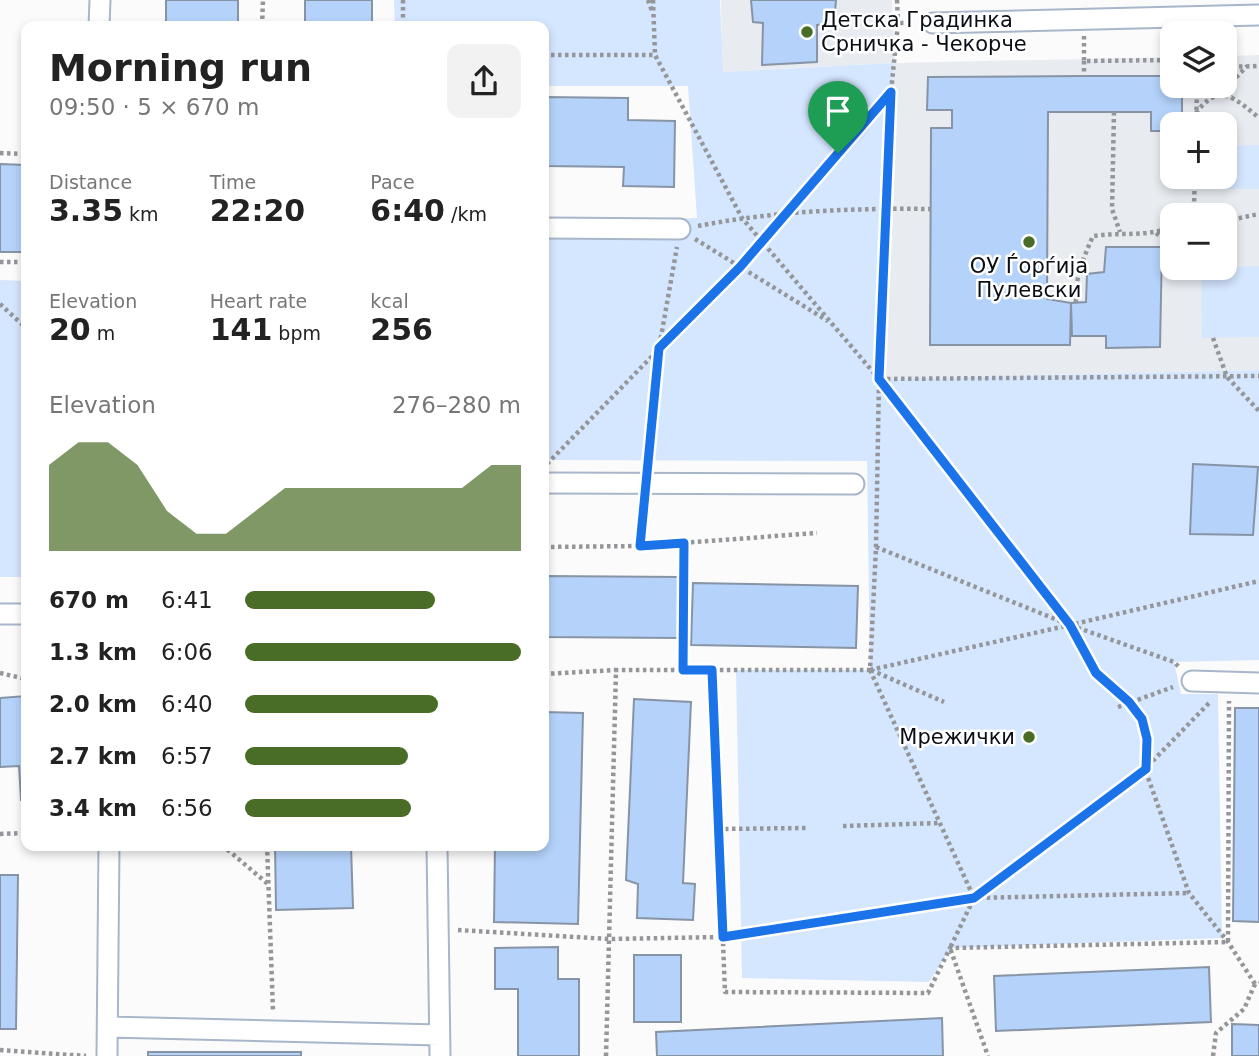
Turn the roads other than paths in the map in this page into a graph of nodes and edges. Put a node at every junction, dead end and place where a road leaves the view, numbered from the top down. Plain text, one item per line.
1 (100, 0) edge
2 (1259, 15) edge
3 (99, 21) edge
4 (933, 23) road end
5 (549, 228) edge
6 (680, 229) road end
7 (549, 483) edge
8 (854, 484) dead end
9 (0, 614) edge
10 (21, 614) edge
11 (1192, 681) road end
12 (1259, 683) edge
13 (109, 851) edge
14 (437, 851) edge
15 (108, 1027) junction
16 (439, 1035) junction
17 (107, 1056) edge
18 (440, 1056) edge

1 - 3 street
2 - 4 street
5 - 6 street
7 - 8 street
9 - 10 street
11 - 12 street
13 - 15 street
14 - 16 street
15 - 16 street
15 - 17 street
16 - 18 street

